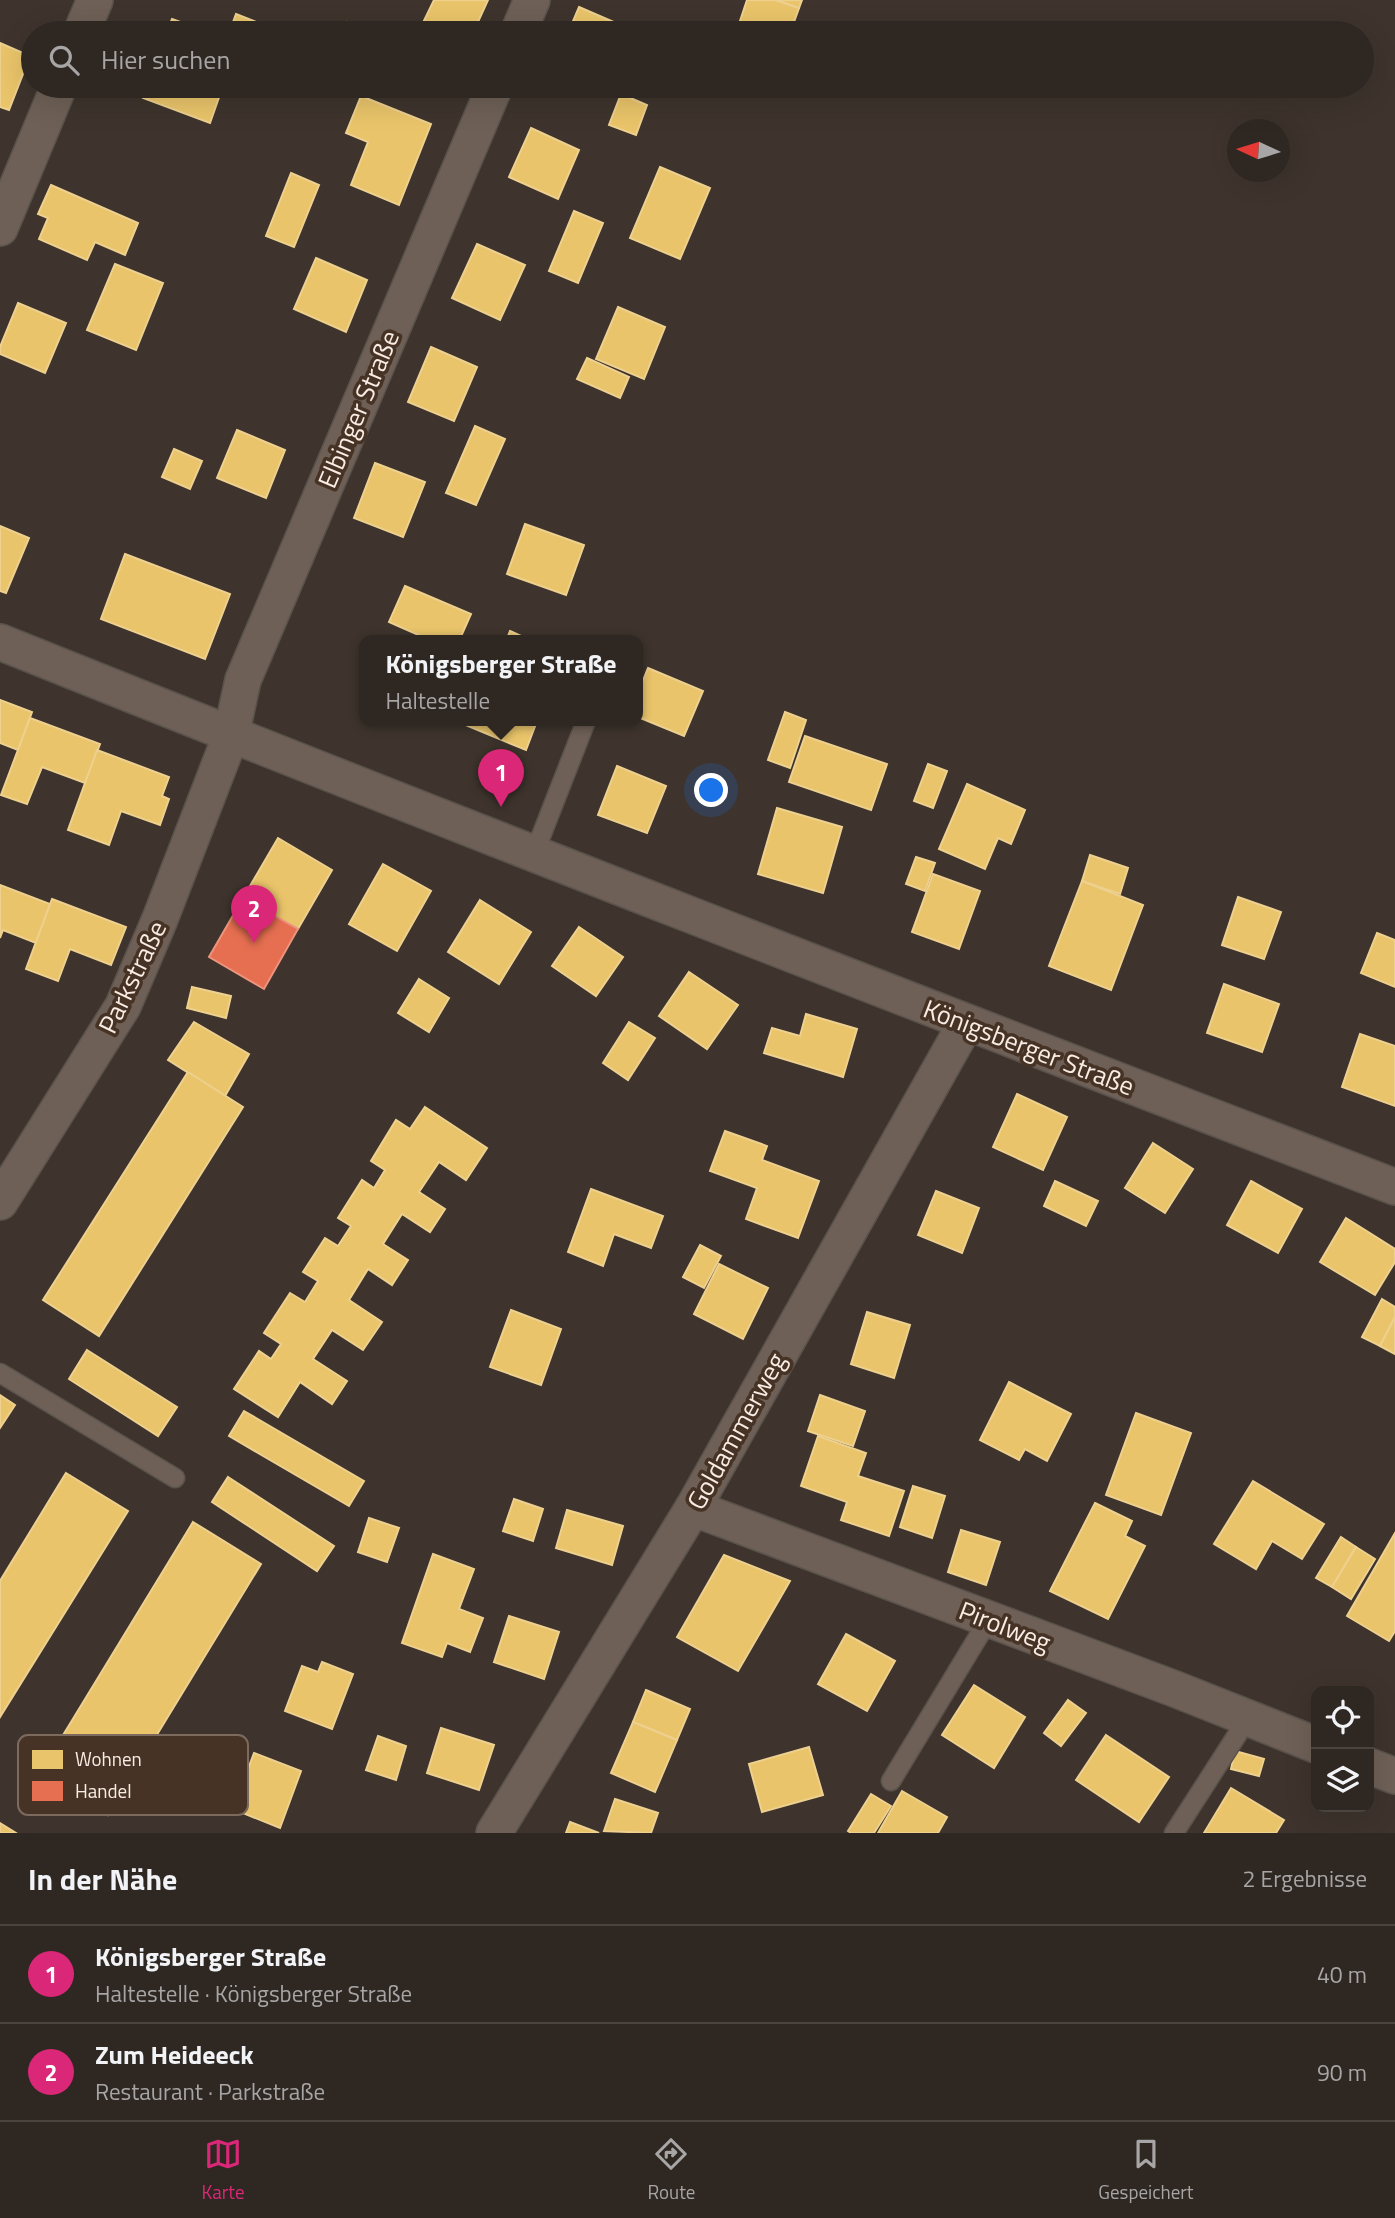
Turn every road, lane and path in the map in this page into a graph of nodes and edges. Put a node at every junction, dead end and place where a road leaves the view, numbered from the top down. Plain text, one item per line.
1 (95, 0) edge
2 (532, 0) edge
3 (86, 21) edge
4 (523, 21) edge
5 (54, 98) edge
6 (490, 98) edge
7 (0, 228) edge
8 (0, 642) edge
9 (584, 726) edge
10 (231, 735) junction
11 (534, 854) junction
12 (966, 1023) junction
13 (1395, 1188) edge
14 (0, 1202) edge
15 (0, 1373) edge
16 (175, 1478) dead end
17 (693, 1508) junction
18 (989, 1619) junction
19 (1248, 1718) junction
20 (1311, 1743) edge
21 (1374, 1768) edge
22 (1395, 1776) edge
23 (891, 1780) dead end
24 (494, 1833) edge
25 (1174, 1833) edge

1 - 3 street
2 - 4 street
5 - 7 street
6 - 10 street, Elbinger Straße
8 - 10 street, Königsberger Straße
9 - 11 lane
10 - 11 street, Königsberger Straße
10 - 14 street, Parkstraße
11 - 12 street, Königsberger Straße
12 - 13 street, Königsberger Straße
12 - 17 street, Goldammerweg
15 - 16 lane
17 - 18 street, Pirolweg
17 - 24 street, Goldammerweg
18 - 19 street, Pirolweg
18 - 23 lane
19 - 20 street, Pirolweg
19 - 25 lane
21 - 22 street

